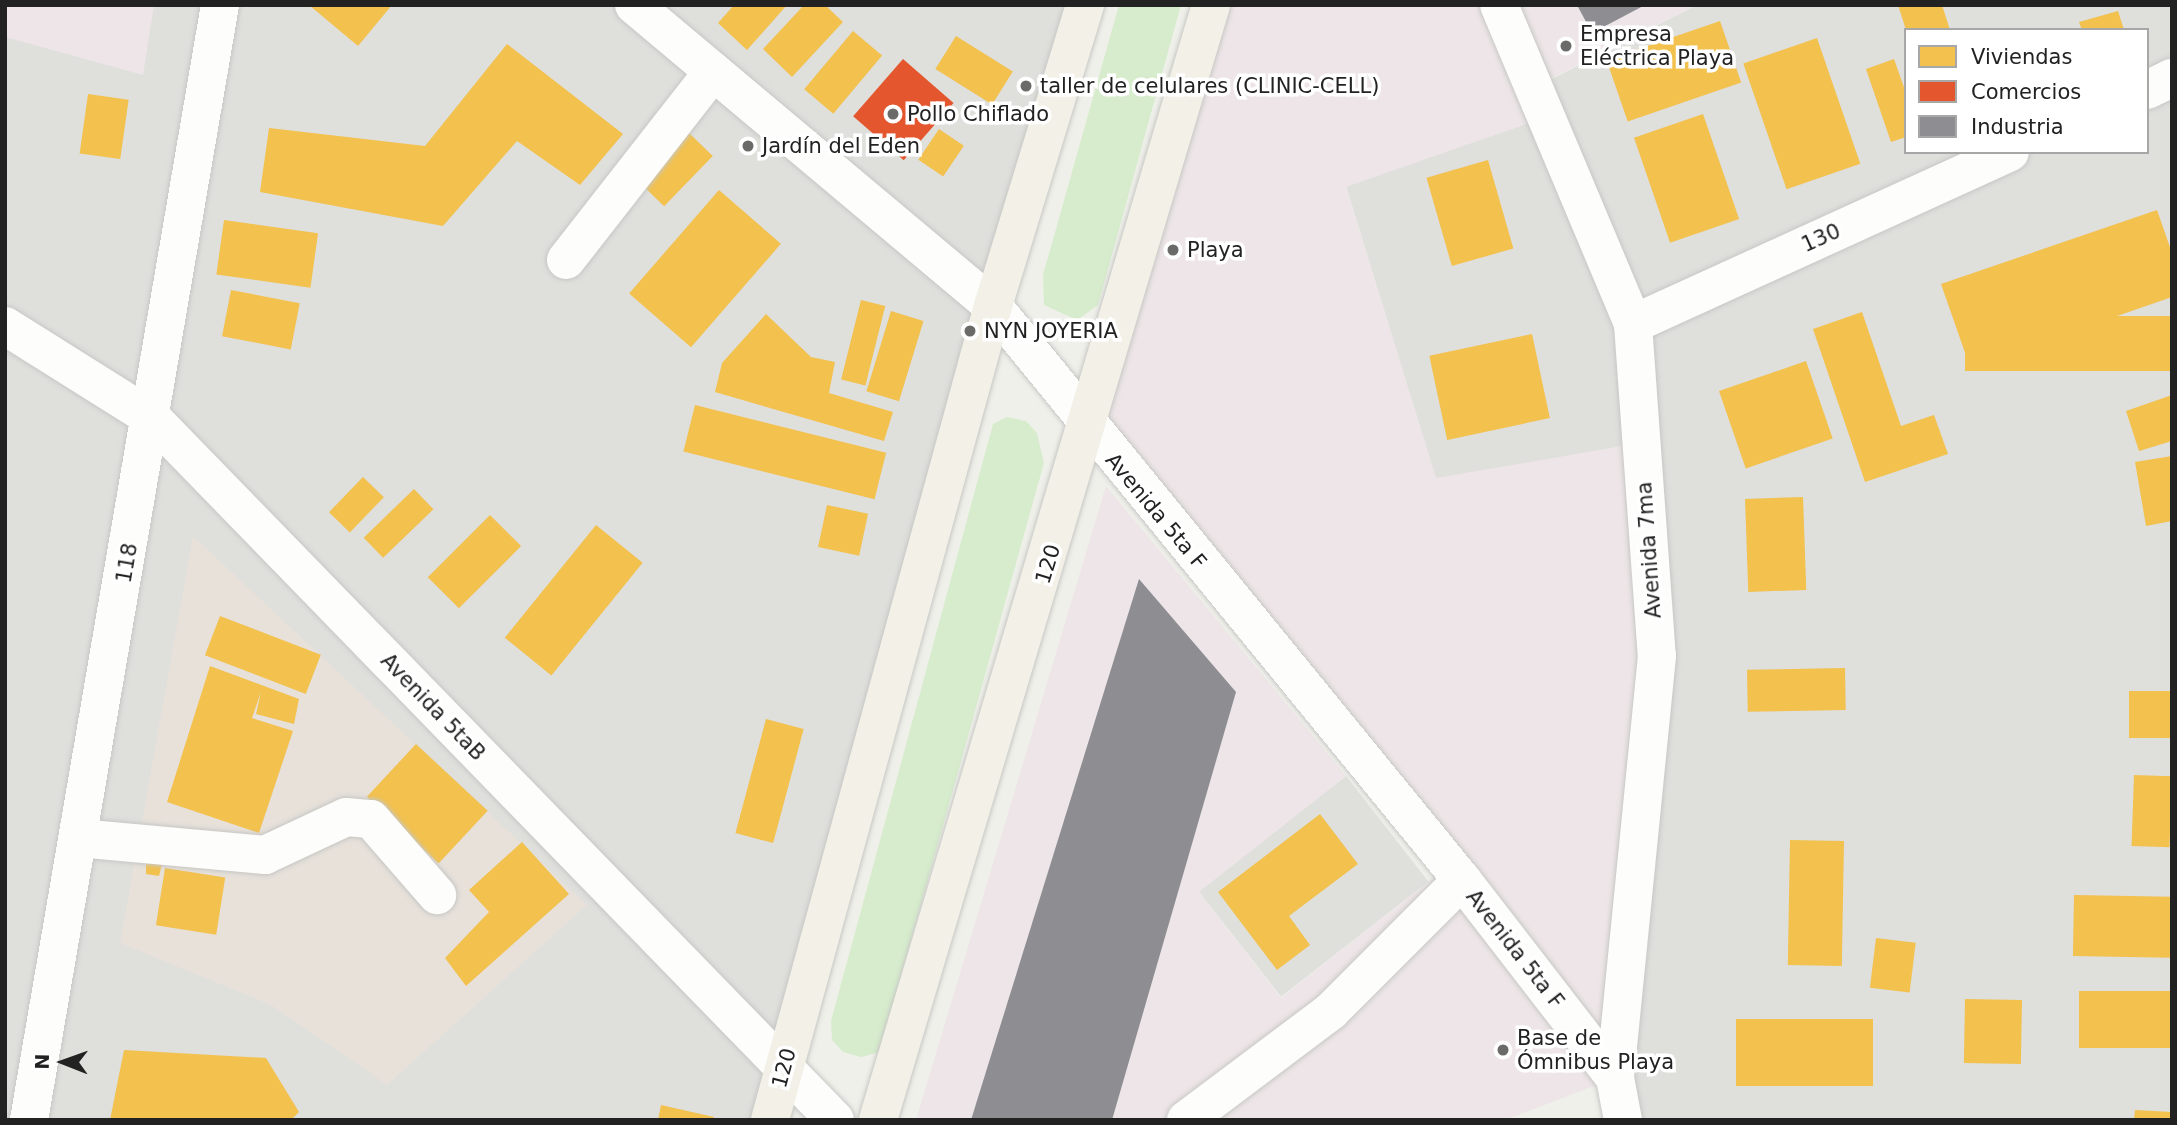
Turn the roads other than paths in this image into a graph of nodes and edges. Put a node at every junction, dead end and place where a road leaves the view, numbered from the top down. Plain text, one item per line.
1 (220, 5) edge
2 (634, 5) edge
3 (1085, 5) edge
4 (1211, 5) edge
5 (1499, 5) edge
6 (713, 72) junction
7 (2172, 78) edge
8 (2149, 89) edge
9 (2006, 154) edge
10 (566, 260) dead end
11 (993, 306) junction
12 (1633, 324) junction
13 (5, 326) edge
14 (153, 419) junction
15 (1089, 430) junction
16 (78, 838) junction
17 (1462, 880) junction
18 (437, 895) dead end
19 (784, 1067) junction
20 (1615, 1078) junction
21 (29, 1120) edge
22 (769, 1120) edge
23 (835, 1120) edge
24 (878, 1120) edge
25 (1186, 1120) edge
26 (1623, 1120) edge

1 - 14 street, 118
2 - 6 street, Avenida 5ta F
3 - 11 main road, 120
4 - 15 main road, 120
5 - 12 street, Avenida 7ma
6 - 10 street
6 - 11 street, Avenida 5ta F
7 - 8 street
9 - 12 street, 130
11 - 15 street, Avenida 5ta F
11 - 19 main road, 120
12 - 20 street, Avenida 7ma
13 - 14 street, Avenida 5taB
14 - 16 street, 118
14 - 19 street, Avenida 5taB
15 - 17 street, Avenida 5ta F
15 - 24 main road, 120
16 - 18 street
16 - 21 street, 118
17 - 20 street, Avenida 5ta F
17 - 25 street
19 - 22 main road, 120
19 - 23 street, Avenida 5taB
20 - 26 street, Avenida 7ma

